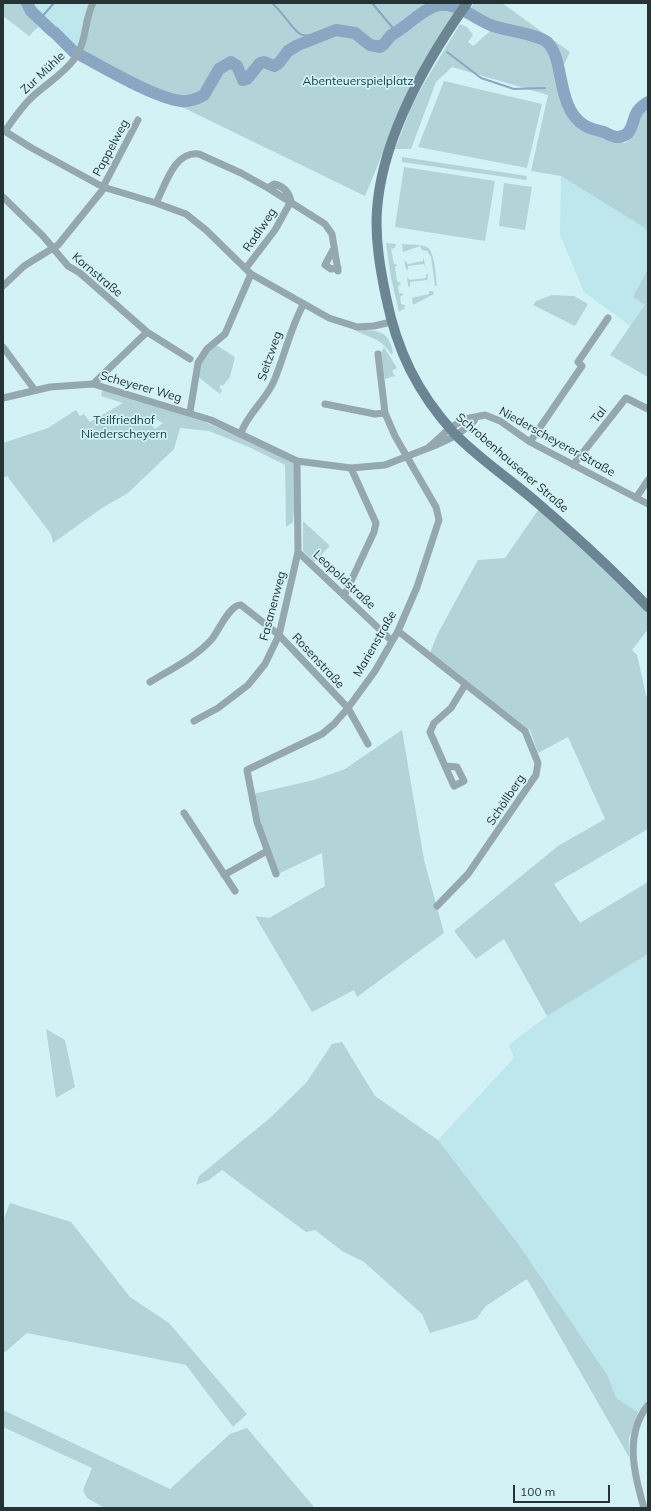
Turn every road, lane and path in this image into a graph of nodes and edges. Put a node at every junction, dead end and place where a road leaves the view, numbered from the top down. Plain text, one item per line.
1 (94, 3) edge
2 (465, 5) edge
3 (138, 120) dead end
4 (4, 131) edge
5 (104, 187) junction
6 (3, 198) edge
7 (156, 202) junction
8 (290, 202) junction
9 (53, 248) junction
10 (333, 250) junction
11 (246, 268) junction
12 (251, 274) junction
13 (3, 286) edge
14 (303, 305) junction
15 (608, 318) dead end
16 (391, 322) junction
17 (147, 332) junction
18 (3, 347) edge
19 (378, 354) dead end
20 (190, 360) dead end
21 (93, 384) junction
22 (34, 389) junction
23 (3, 398) edge
24 (325, 404) dead end
25 (648, 409) edge
26 (190, 412) junction
27 (385, 413) junction
28 (454, 432) junction
29 (241, 433) junction
30 (530, 442) junction
31 (407, 457) junction
32 (297, 461) junction
33 (573, 465) junction
34 (351, 468) junction
35 (648, 480) edge
36 (636, 498) junction
37 (648, 504) edge
38 (298, 552) junction
39 (344, 596) junction
40 (648, 607) edge
41 (398, 631) junction
42 (279, 635) junction
43 (392, 641) junction
44 (150, 682) dead end
45 (464, 685) junction
46 (348, 708) junction
47 (194, 721) dead end
48 (368, 744) dead end
49 (445, 766) dead end
50 (184, 813) dead end
51 (267, 852) junction
52 (276, 874) dead end
53 (224, 875) junction
54 (234, 891) dead end
55 (438, 906) dead end
56 (648, 1405) edge
57 (644, 1508) edge

1 - 4 street, Zur Mühle
2 - 16 main road, Schrobenhausener Straße
3 - 5 street, Pappelweg
4 - 5 street
5 - 7 street
5 - 9 street, Pappelweg
6 - 9 street, Kornstraße
7 - 8 street
7 - 11 street
8 - 10 street
8 - 11 street, Radlweg
9 - 13 street, Pappelweg
9 - 17 street, Kornstraße
10 - 10 street
11 - 12 street
12 - 14 street
12 - 26 street, Scheyerer Weg
14 - 16 street
14 - 29 street, Seitzweg
15 - 30 street
16 - 28 main road, Schrobenhausener Straße
17 - 20 street, Kornstraße
17 - 21 street
18 - 22 street
19 - 27 street, Marienstraße
21 - 22 street, Scheyerer Weg
21 - 26 street, Scheyerer Weg
22 - 23 street, Scheyerer Weg
24 - 27 street
25 - 33 street, Tal
26 - 29 street, Niederscheyerer Straße
27 - 31 street, Marienstraße
28 - 30 street, Niederscheyerer Straße
28 - 31 street, Niederscheyerer Straße
28 - 40 main road, Schrobenhausener Straße
29 - 32 street, Niederscheyerer Straße
30 - 33 street, Niederscheyerer Straße
31 - 34 street, Niederscheyerer Straße
31 - 41 street, Marienstraße
32 - 34 street, Niederscheyerer Straße
32 - 38 street, Fasanenweg
33 - 36 street, Niederscheyerer Straße
34 - 39 street
35 - 36 street
36 - 37 street, Niederscheyerer Straße
38 - 39 street, Leopoldstraße
38 - 42 street, Fasanenweg
39 - 43 street, Leopoldstraße
41 - 43 street, Marienstraße
41 - 45 street, Schöllberg
42 - 44 street, Rosenstraße
42 - 46 street, Rosenstraße
42 - 47 street, Fasanenweg
43 - 46 street, Marienstraße
45 - 49 street
45 - 55 street, Schöllberg
46 - 48 street, Rosenstraße
46 - 51 street, Marienstraße
50 - 53 street
51 - 52 street
51 - 53 street
53 - 54 street
56 - 57 street

